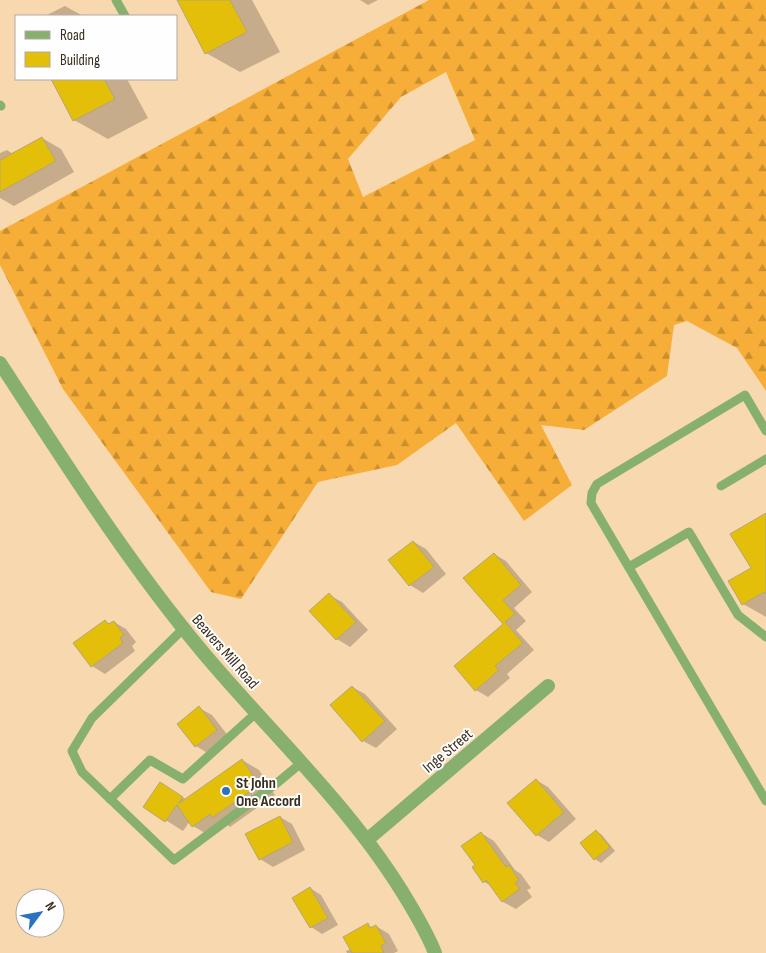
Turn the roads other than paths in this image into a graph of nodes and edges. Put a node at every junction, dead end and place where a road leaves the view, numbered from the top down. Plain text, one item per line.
1 (116, 0) edge
2 (124, 15) edge
3 (0, 363) edge
4 (766, 431) edge
5 (766, 459) edge
6 (721, 486) dead end
7 (629, 567) junction
8 (183, 628) junction
9 (766, 637) edge
10 (548, 686) dead end
11 (256, 713) junction
12 (301, 762) junction
13 (110, 799) junction
14 (766, 801) edge
15 (368, 840) junction
16 (435, 953) edge

1 - 2 lane
3 - 8 street, Beavers Mill Road
4 - 7 lane
5 - 6 lane
7 - 9 lane
7 - 14 lane
8 - 11 street, Beavers Mill Road
8 - 13 lane
10 - 15 street, Inge Street
11 - 12 street, Beavers Mill Road
11 - 13 lane
12 - 13 lane
12 - 15 street, Beavers Mill Road
15 - 16 street, Beavers Mill Road

